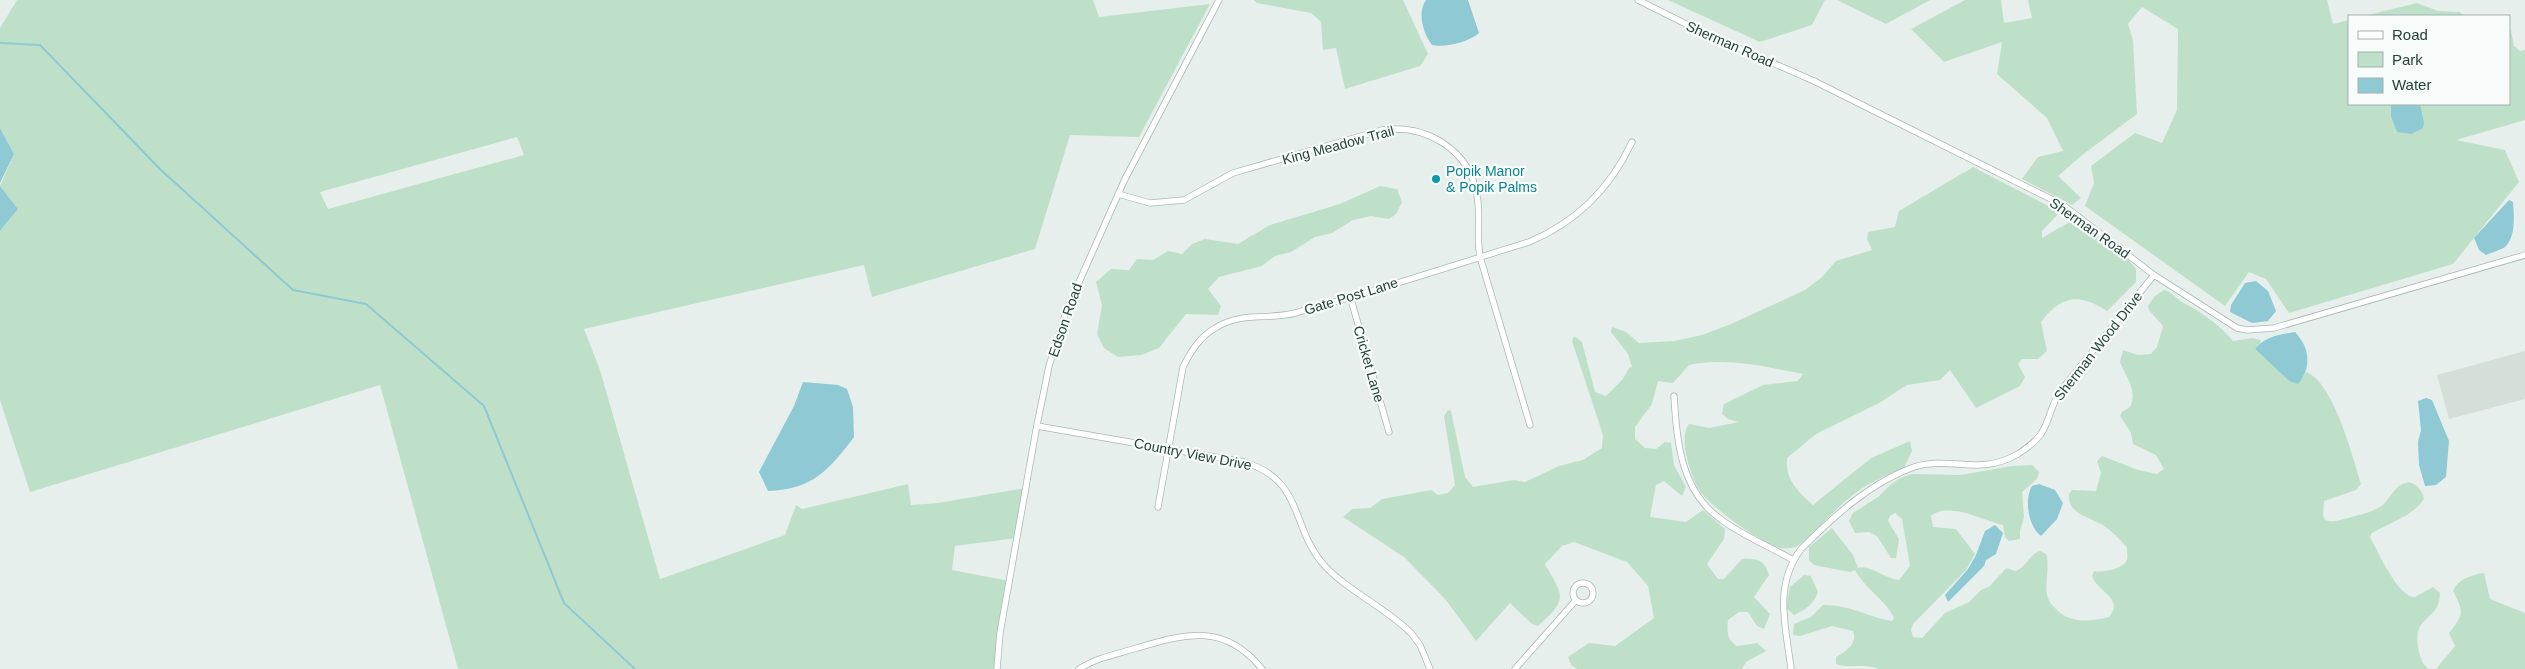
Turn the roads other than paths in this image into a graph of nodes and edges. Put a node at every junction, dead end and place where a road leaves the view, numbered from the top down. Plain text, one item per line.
1 (1219, 0) edge
2 (1638, 0) edge
3 (1632, 142) dead end
4 (1118, 194) junction
5 (2525, 255) edge
6 (1480, 257) junction
7 (2154, 275) junction
8 (1350, 296) junction
9 (1674, 396) dead end
10 (1530, 424) dead end
11 (1037, 426) junction
12 (1389, 432) dead end
13 (1168, 449) junction
14 (1158, 507) dead end
15 (1793, 560) junction
16 (1576, 600) dead end
17 (997, 669) edge
18 (1079, 669) edge
19 (1262, 669) edge
20 (1430, 669) edge
21 (1515, 669) edge
22 (1791, 669) edge

1 - 4 street, Edson Road
2 - 7 street, Sherman Road
3 - 6 street, Gate Post Lane
4 - 6 street, King Meadow Trail
4 - 11 street, Edson Road
5 - 7 street, Sherman Road
6 - 8 street, Gate Post Lane
6 - 10 street, King Meadow Trail
7 - 15 street, Sherman Wood Drive
8 - 12 street, Cricket Lane
8 - 13 street, Gate Post Lane
9 - 15 street
11 - 13 street, Country View Drive
11 - 17 street, Edson Road
13 - 14 street, Gate Post Lane
13 - 20 street, Country View Drive
15 - 22 street, Sherman Wood Drive
16 - 21 street
18 - 19 street

